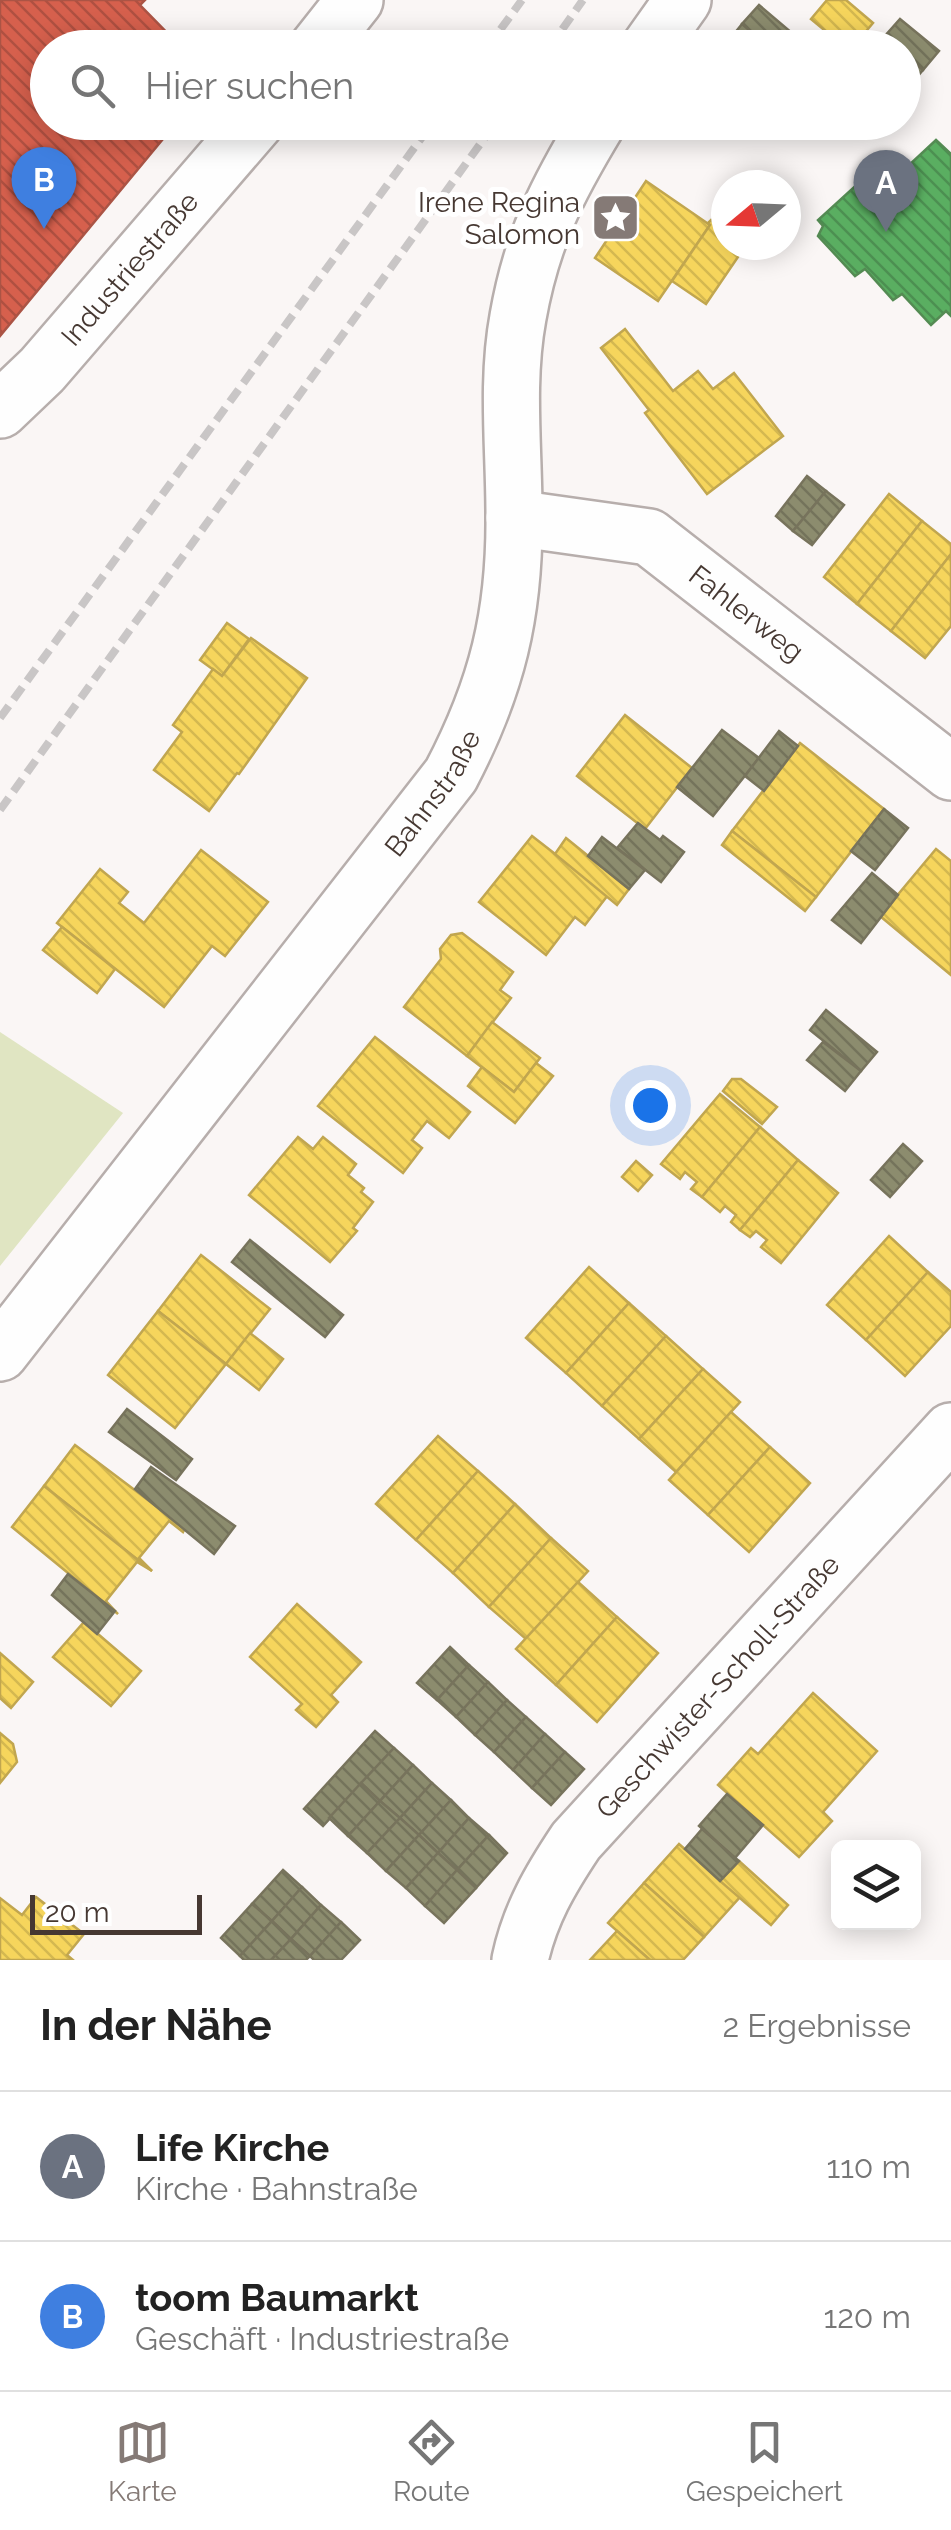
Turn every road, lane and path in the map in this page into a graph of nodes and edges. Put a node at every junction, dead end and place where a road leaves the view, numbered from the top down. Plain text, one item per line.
1 (355, 0) edge
2 (683, 0) edge
3 (331, 30) edge
4 (662, 30) edge
5 (240, 140) edge
6 (588, 140) edge
7 (0, 410) edge
8 (514, 518) junction
9 (951, 772) edge
10 (0, 1353) edge
11 (951, 1431) edge
12 (520, 1960) edge

1 - 3 street
2 - 4 street
5 - 7 street, Industriestraße
6 - 8 street, Bahnstraße
8 - 9 street, Fahlerweg
8 - 10 street, Bahnstraße
11 - 12 street, Geschwister-Scholl-Straße

